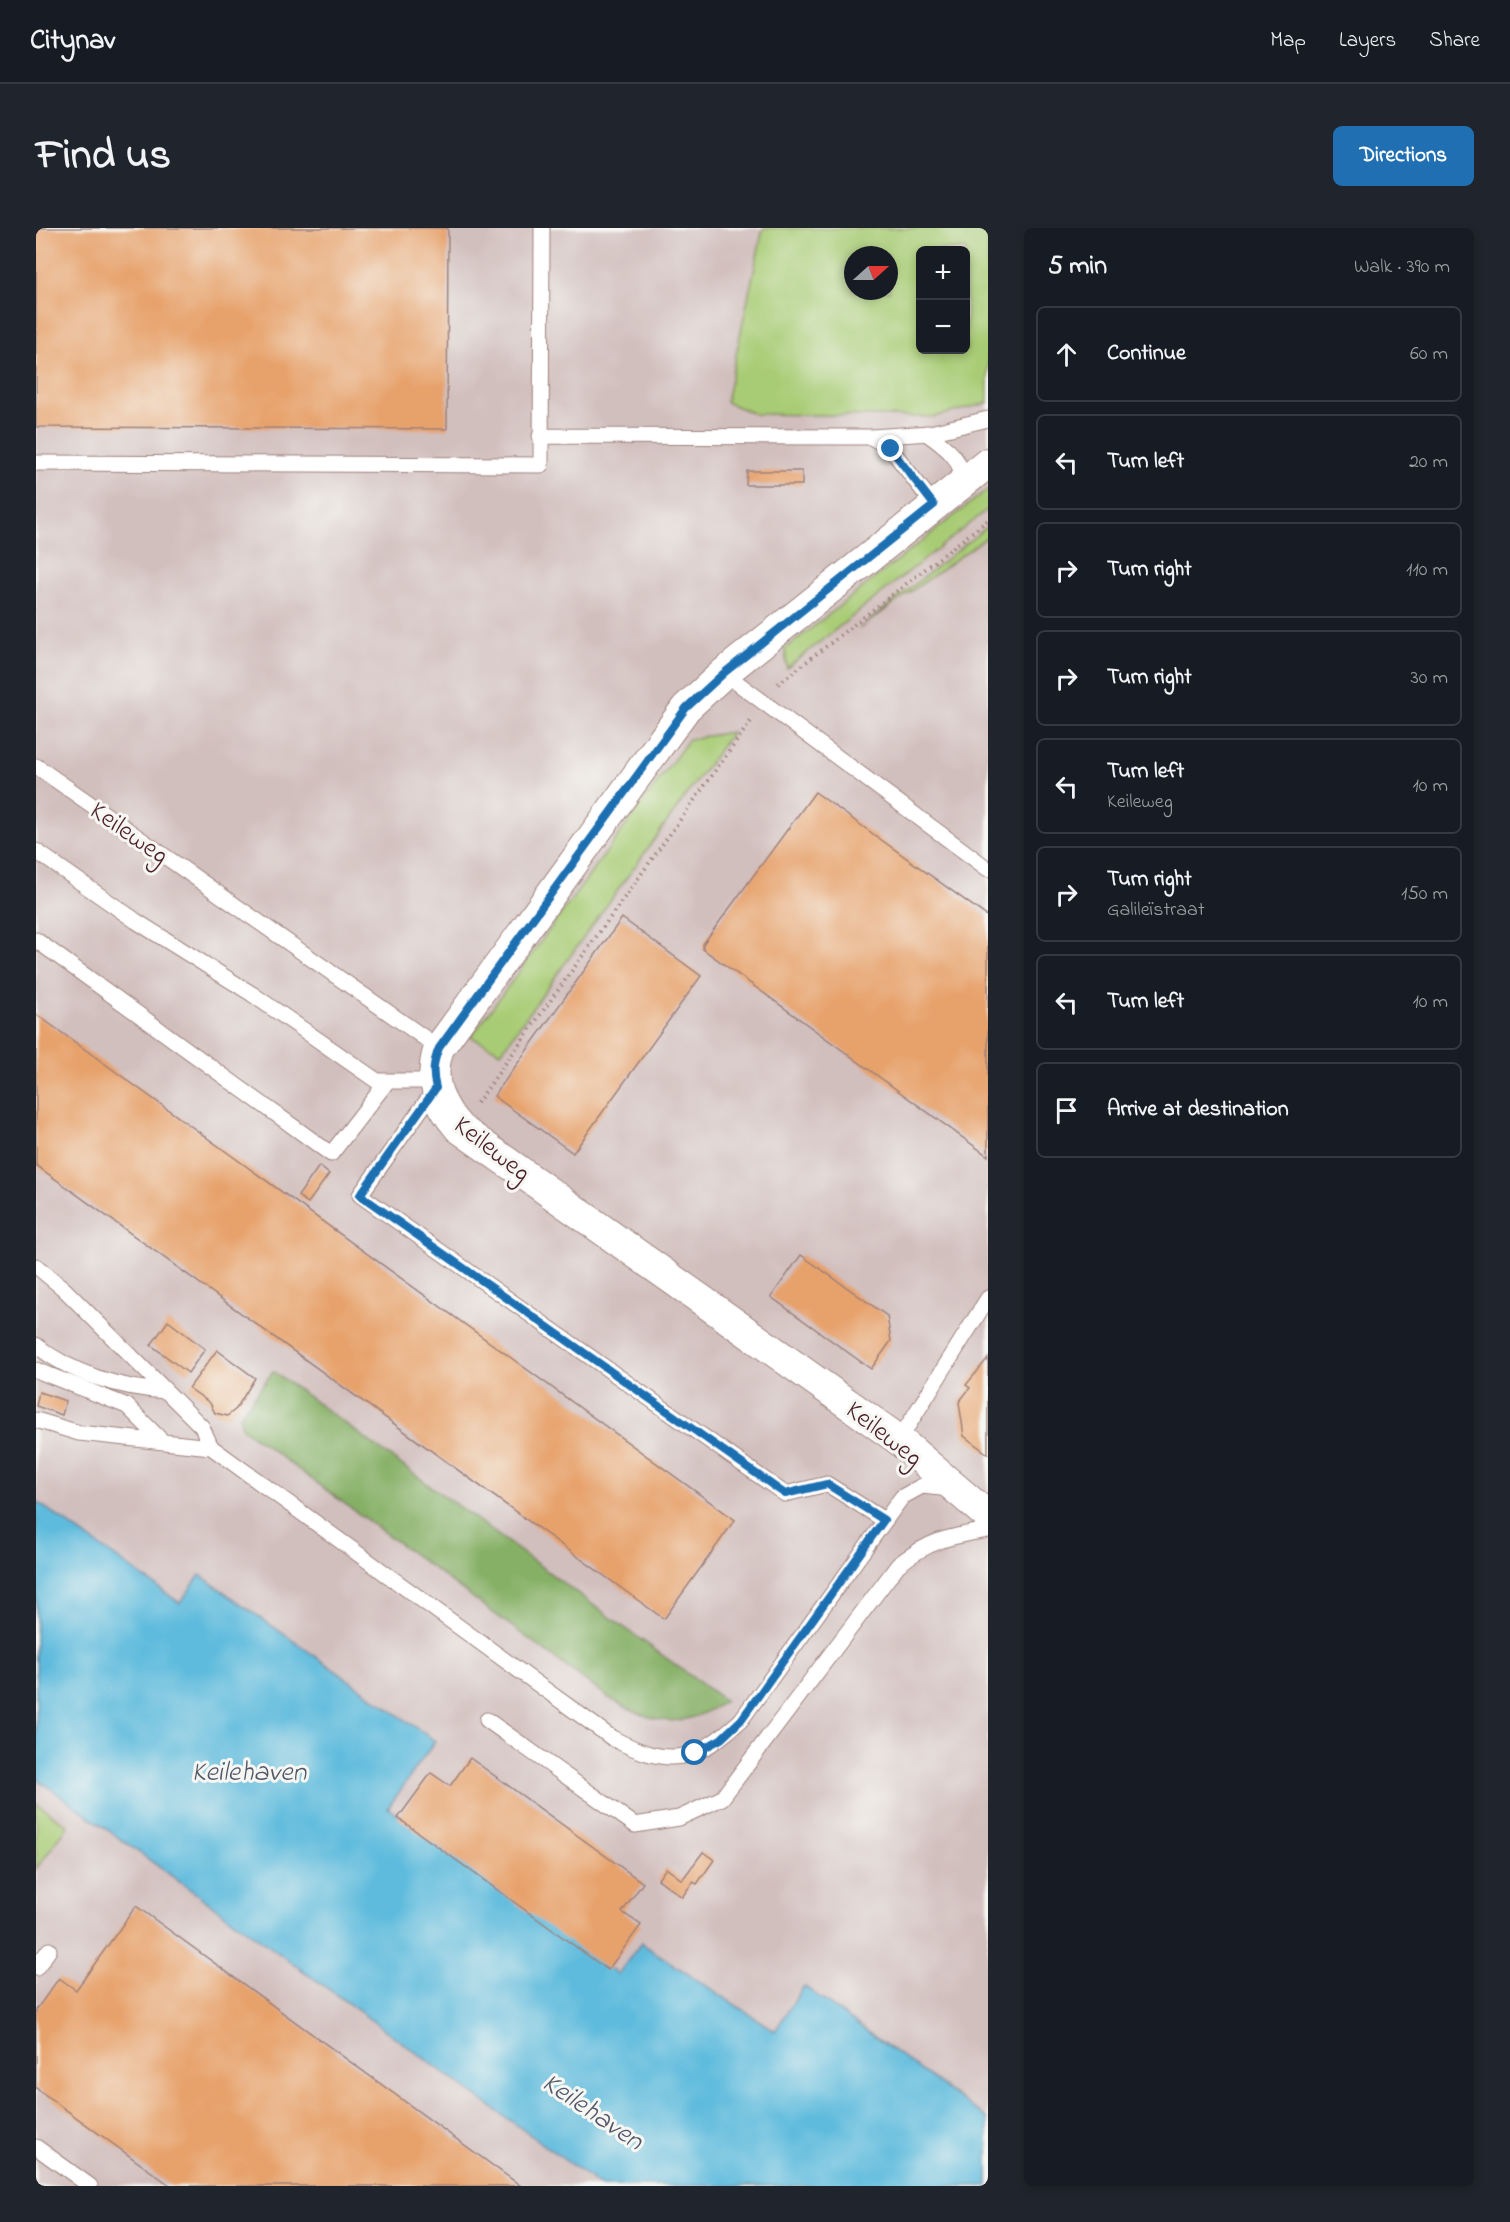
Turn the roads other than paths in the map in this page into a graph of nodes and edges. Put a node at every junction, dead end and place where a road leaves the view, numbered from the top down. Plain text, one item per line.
1 (542, 228) edge
2 (988, 419) edge
3 (926, 433) junction
4 (540, 436) junction
5 (871, 437) junction
6 (36, 463) edge
7 (988, 463) edge
8 (961, 484) junction
9 (934, 505) junction
10 (724, 673) junction
11 (36, 766) edge
12 (36, 851) edge
13 (988, 869) edge
14 (36, 940) edge
15 (439, 1048) junction
16 (386, 1083) junction
17 (435, 1085) junction
18 (36, 1266) edge
19 (988, 1298) edge
20 (36, 1345) edge
21 (36, 1370) edge
22 (166, 1391) junction
23 (36, 1420) edge
24 (161, 1440) junction
25 (899, 1440) junction
26 (211, 1448) junction
27 (953, 1489) junction
28 (988, 1516) edge
29 (884, 1520) junction
30 (988, 1530) edge
31 (487, 1720) dead end
32 (49, 1950) dead end
33 (36, 1968) edge
34 (36, 2147) edge
35 (90, 2186) edge

1 - 4 lane
2 - 3 lane
3 - 5 lane
3 - 8 lane
4 - 5 lane
4 - 6 lane
5 - 9 lane
7 - 8 street
8 - 9 street
9 - 10 street
10 - 13 lane
10 - 15 street
11 - 15 lane, Keileweg
12 - 16 lane
14 - 16 lane
15 - 17 street
16 - 17 lane
17 - 25 street, Keileweg
17 - 29 lane
18 - 22 lane
19 - 25 lane
20 - 22 lane
21 - 24 lane
22 - 26 lane
23 - 24 lane
24 - 26 lane
25 - 27 street, Keileweg
26 - 29 lane
27 - 28 street, Keileweg
27 - 29 lane
30 - 31 lane
32 - 33 lane
34 - 35 lane

